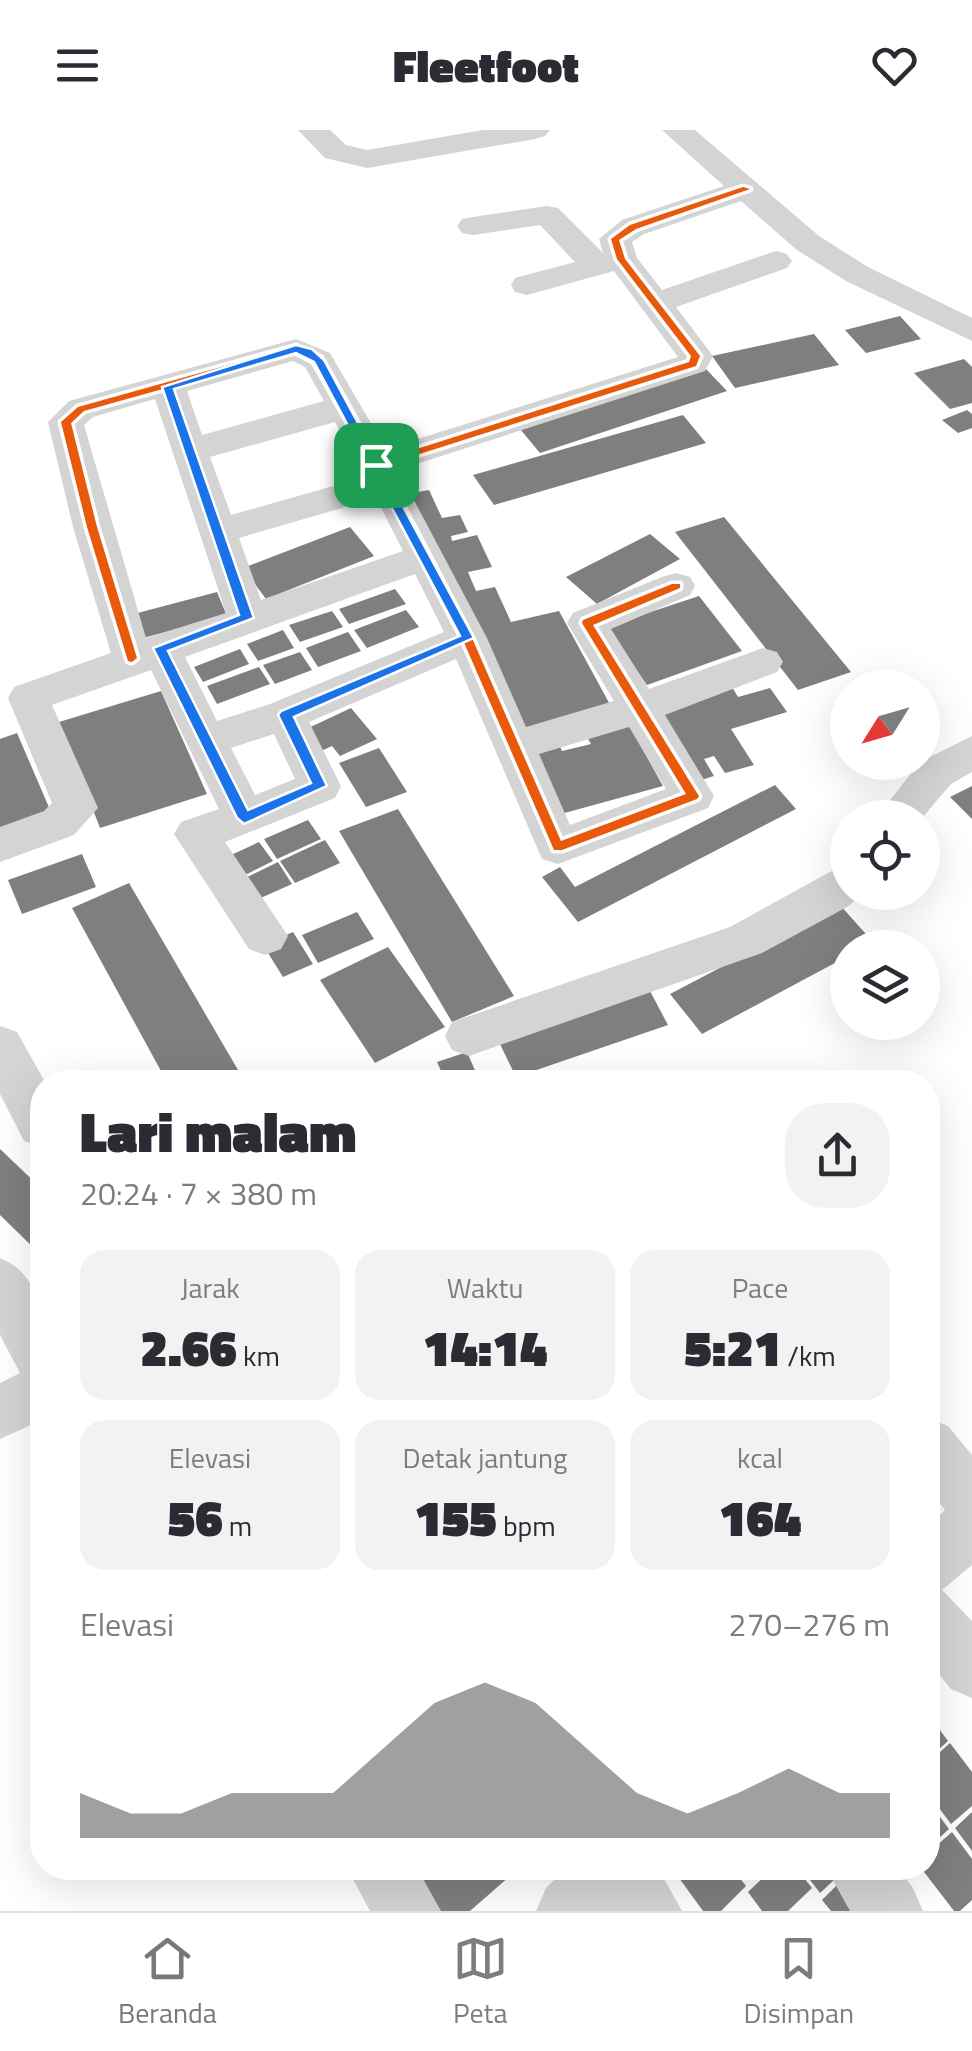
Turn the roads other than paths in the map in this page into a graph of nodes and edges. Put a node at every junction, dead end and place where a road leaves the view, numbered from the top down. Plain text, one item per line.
1 (313, 130) edge
2 (535, 130) edge
3 (677, 130) edge
4 (746, 190) junction
5 (473, 226) dead end
6 (776, 261) dead end
7 (610, 263) junction
8 (527, 285) dead end
9 (656, 303) junction
10 (972, 330) edge
11 (168, 387) junction
12 (343, 407) junction
13 (189, 450) junction
14 (382, 474) junction
15 (216, 532) junction
16 (424, 557) junction
17 (676, 586) dead end
18 (247, 618) junction
19 (468, 638) junction
20 (146, 653) junction
21 (763, 662) dead end
22 (14, 700) edge
23 (639, 709) junction
24 (286, 715) junction
25 (208, 740) junction
26 (514, 746) junction
27 (972, 752) edge
28 (913, 800) edge
29 (244, 818) junction
30 (0, 845) edge
31 (830, 895) edge
32 (265, 936) dead end
33 (470, 1036) dead end
34 (0, 1047) edge
35 (30, 1103) edge
36 (0, 1282) edge
37 (30, 1336) edge
38 (30, 1398) edge
39 (0, 1412) edge
40 (940, 1460) edge
41 (972, 1499) edge
42 (972, 1524) edge
43 (940, 1555) edge
44 (940, 1629) edge
45 (972, 1668) edge
46 (387, 1880) edge
47 (602, 1880) edge
48 (624, 1880) edge
49 (867, 1880) edge
50 (408, 1911) edge
51 (569, 1911) edge
52 (648, 1911) edge
53 (890, 1911) edge

1 - 2 street
3 - 4 street
4 - 7 street
4 - 10 street
5 - 7 street
6 - 9 street
7 - 8 street
7 - 9 street
9 - 14 street
11 - 12 street
11 - 13 street
11 - 20 street
12 - 13 street
12 - 14 street
13 - 15 street
14 - 15 street
14 - 16 street
15 - 18 street
16 - 18 street
16 - 19 street
17 - 23 street
18 - 20 street
19 - 24 street
19 - 26 street
20 - 22 street
20 - 25 street
21 - 23 street
22 - 30 street
23 - 26 street
23 - 26 street
24 - 25 street
24 - 29 street
25 - 29 street
27 - 28 street
29 - 32 street
31 - 33 street
34 - 35 street
36 - 37 street
38 - 39 street
40 - 41 street
42 - 43 street
44 - 45 street
46 - 50 street
47 - 51 street
48 - 52 street
49 - 53 street

